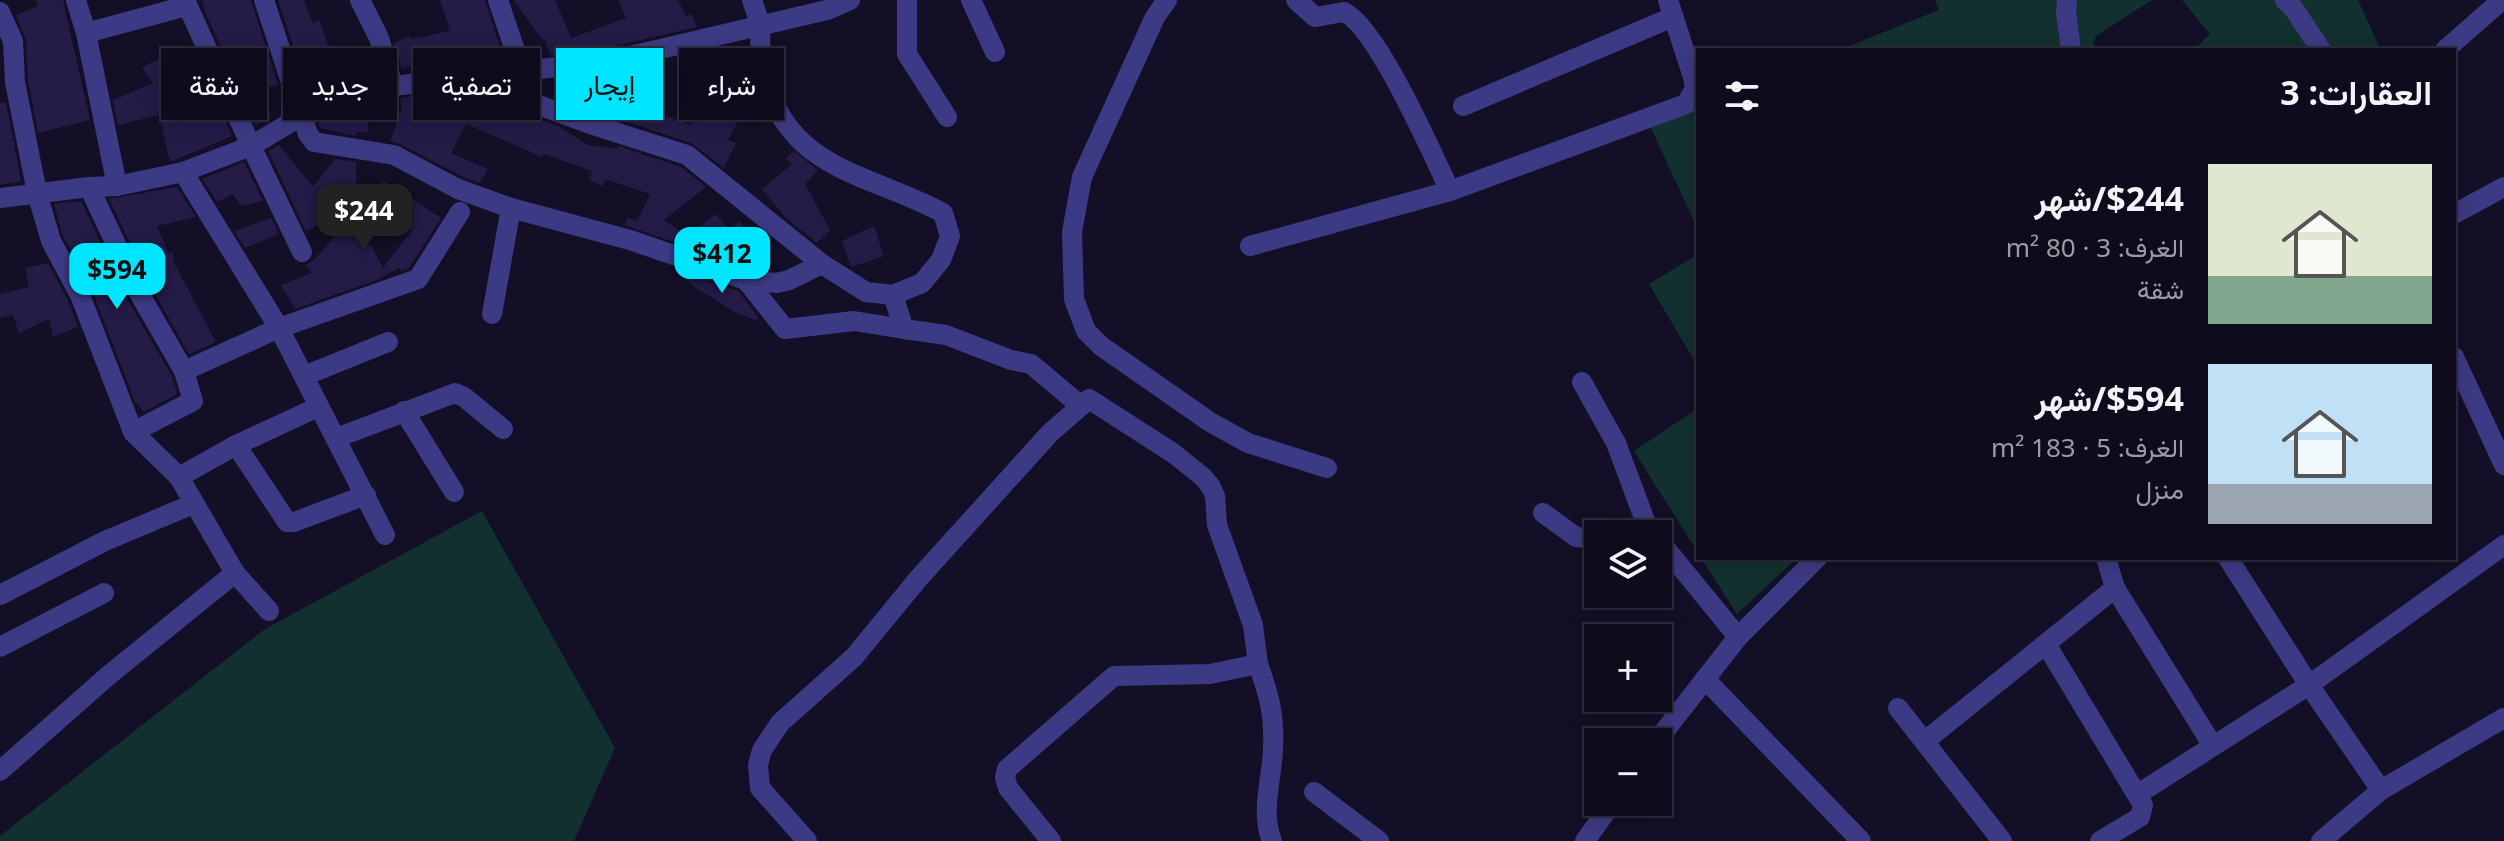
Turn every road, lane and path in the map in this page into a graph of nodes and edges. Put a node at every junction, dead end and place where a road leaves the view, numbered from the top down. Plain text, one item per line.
1 (76, 0) edge
2 (264, 0) edge
3 (360, 0) edge
4 (498, 0) edge
5 (752, 0) edge
6 (850, 0) edge
7 (907, 0) edge
8 (971, 0) edge
9 (1167, 0) edge
10 (1296, 0) edge
11 (2067, 0) edge
12 (2285, 0) edge
13 (2502, 0) edge
14 (186, 3) edge
15 (1670, 8) edge
16 (0, 12) edge
17 (760, 25) junction
18 (86, 33) junction
19 (382, 48) edge
20 (514, 48) edge
21 (2071, 48) edge
22 (2320, 48) edge
23 (2447, 48) edge
24 (995, 52) dead end
25 (283, 56) edge
26 (540, 69) edge
27 (540, 105) edge
28 (1463, 106) dead end
29 (947, 117) dead end
30 (295, 120) edge
31 (304, 120) edge
32 (251, 146) junction
33 (183, 172) junction
34 (117, 186) junction
35 (89, 187) junction
36 (2504, 187) edge
37 (1450, 191) junction
38 (37, 193) junction
39 (0, 198) edge
40 (511, 208) junction
41 (460, 212) dead end
42 (2456, 213) edge
43 (1250, 246) dead end
44 (302, 252) dead end
45 (822, 264) junction
46 (746, 280) junction
47 (893, 295) junction
48 (492, 314) dead end
49 (279, 328) junction
50 (904, 329) junction
51 (388, 342) dead end
52 (2456, 361) edge
53 (184, 371) junction
54 (304, 376) junction
55 (1582, 382) dead end
56 (1081, 406) junction
57 (318, 407) junction
58 (404, 411) junction
59 (503, 429) dead end
60 (133, 432) junction
61 (336, 438) junction
62 (236, 445) junction
63 (2504, 465) edge
64 (1327, 468) dead end
65 (179, 477) junction
66 (454, 492) dead end
67 (366, 495) junction
68 (193, 504) junction
69 (1543, 513) dead end
70 (1648, 520) edge
71 (385, 535) dead end
72 (1584, 538) edge
73 (2504, 545) edge
74 (1672, 556) edge
75 (1815, 560) edge
76 (2107, 560) edge
77 (2229, 560) edge
78 (235, 573) junction
79 (2115, 588) junction
80 (104, 593) dead end
81 (0, 595) edge
82 (269, 611) dead end
83 (1738, 637) junction
84 (2046, 644) junction
85 (0, 647) edge
86 (1258, 664) junction
87 (1705, 679) junction
88 (2309, 685) junction
89 (1898, 708) dead end
90 (2504, 718) edge
91 (1667, 728) edge
92 (1925, 741) junction
93 (2213, 746) junction
94 (1, 767) edge
95 (2381, 790) junction
96 (1314, 792) dead end
97 (2138, 794) junction
98 (1603, 816) edge
99 (807, 841) edge
100 (1051, 841) edge
101 (1272, 841) edge
102 (1379, 841) edge
103 (1585, 841) edge
104 (1861, 841) edge
105 (2002, 841) edge
106 (2100, 841) edge
107 (2321, 841) edge

1 - 18 street
2 - 25 street
3 - 19 street
4 - 20 street
5 - 17 street
6 - 17 street
7 - 29 street
8 - 24 street
9 - 64 street
10 - 37 street
11 - 21 street
12 - 22 street
13 - 23 street
14 - 18 street
14 - 32 street
15 - 28 street
15 - 37 street
16 - 38 street
17 - 26 street
17 - 47 street
18 - 34 street
27 - 45 street
30 - 32 street
31 - 40 street
32 - 33 street
32 - 44 street
33 - 34 street
33 - 49 street
34 - 35 street
35 - 38 street
35 - 53 street
36 - 42 street
37 - 43 street
38 - 39 street
38 - 60 street
40 - 46 street
40 - 48 street
41 - 49 street
45 - 46 street
45 - 47 street
46 - 50 street
47 - 50 street
49 - 53 street
49 - 54 street
50 - 56 street
51 - 54 street
52 - 63 street
53 - 60 street
54 - 57 street
55 - 70 street
56 - 86 street
56 - 99 street
57 - 61 street
57 - 62 street
58 - 59 street
58 - 61 street
58 - 66 street
60 - 65 street
61 - 67 street
62 - 65 street
62 - 67 street
65 - 68 street
67 - 71 street
68 - 78 street
68 - 81 street
69 - 72 street
73 - 88 street
74 - 83 street
75 - 83 street
76 - 79 street
77 - 88 street
78 - 82 street
78 - 94 street
79 - 84 street
79 - 93 street
80 - 85 street
83 - 87 street
84 - 92 street
84 - 97 street
86 - 100 street
86 - 101 street
87 - 91 street
87 - 104 street
88 - 93 street
88 - 95 street
89 - 92 street
90 - 95 street
92 - 105 street
93 - 97 street
95 - 107 street
96 - 102 street
97 - 106 street
98 - 103 street

